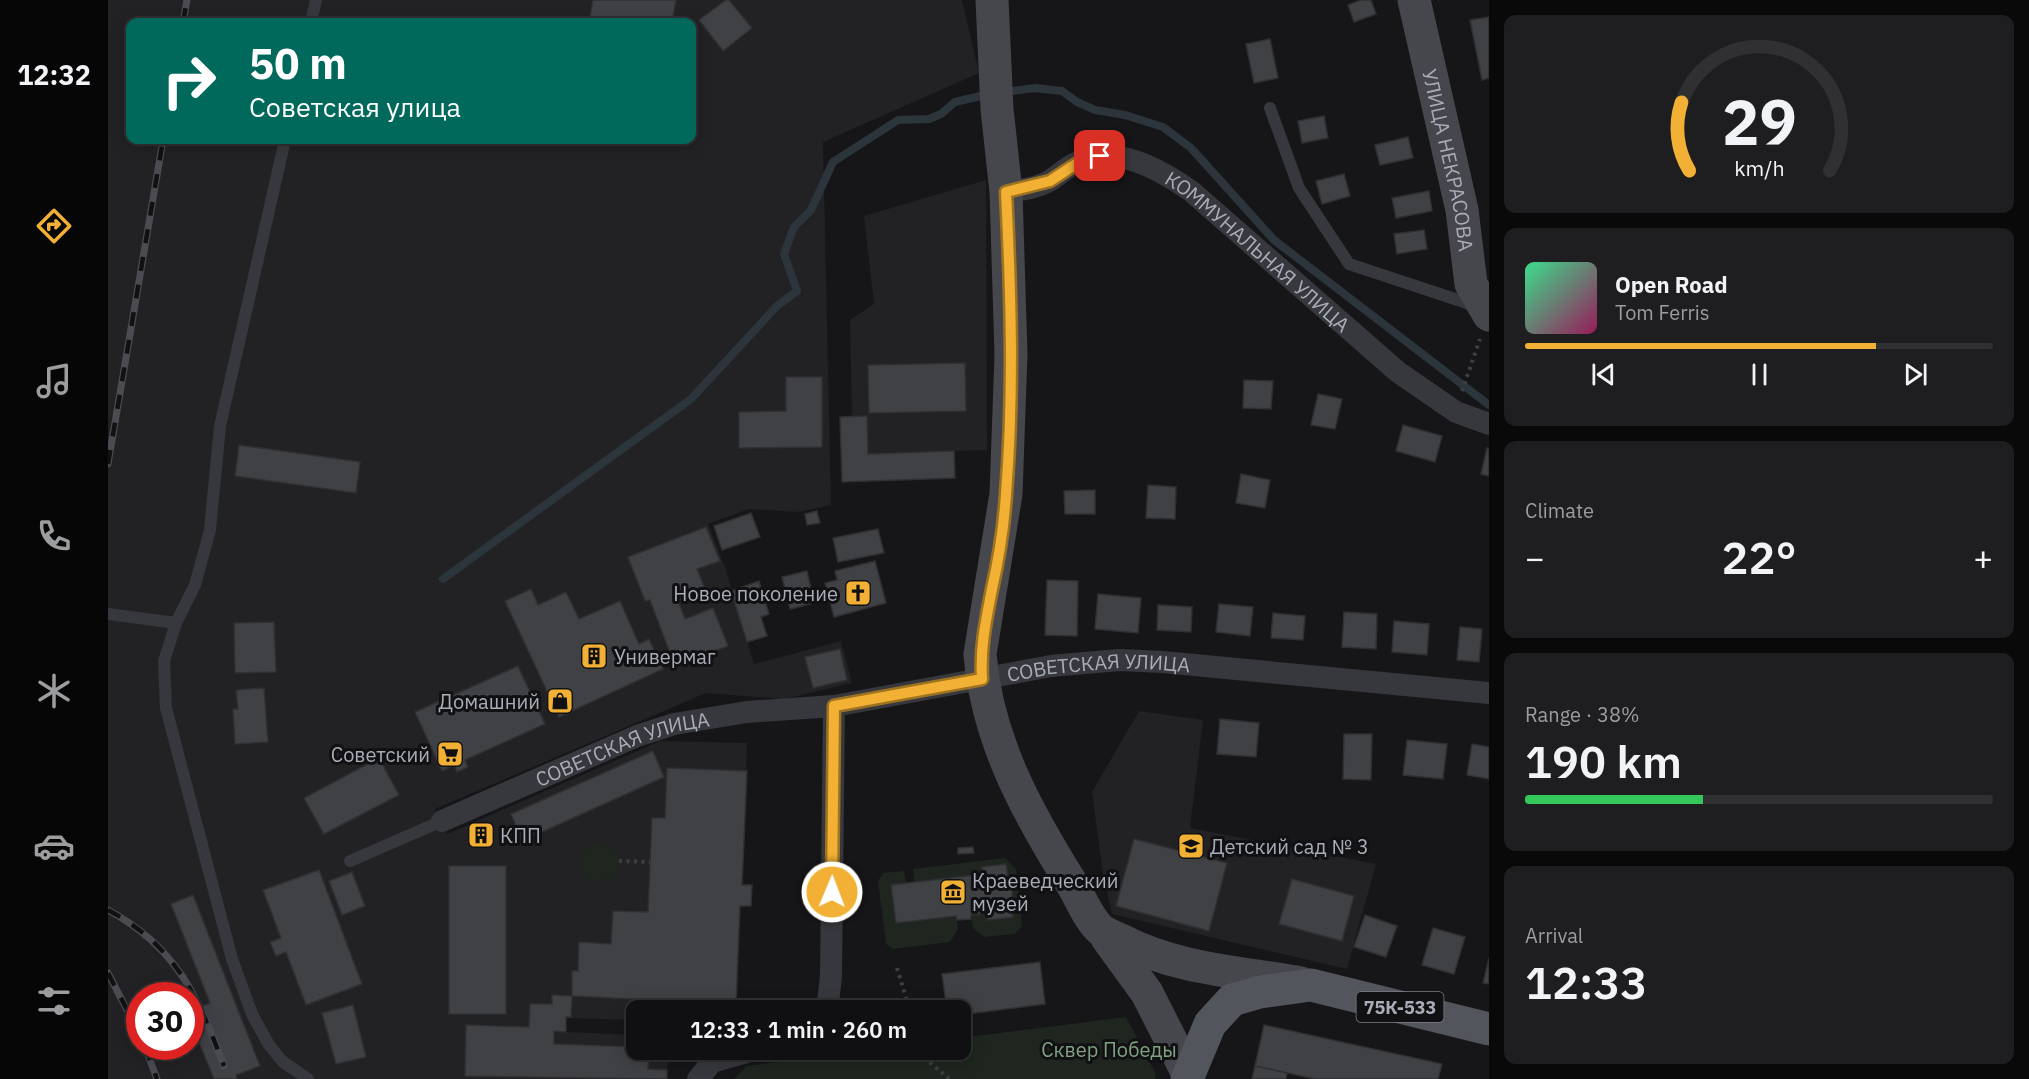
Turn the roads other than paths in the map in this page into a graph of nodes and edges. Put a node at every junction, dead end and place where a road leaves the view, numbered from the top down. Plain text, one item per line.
1 (316, 0) edge
2 (992, 0) edge
3 (1414, 0) edge
4 (312, 18) edge
5 (1270, 108) dead end
6 (284, 144) edge
7 (1006, 192) junction
8 (1489, 315) edge
9 (1489, 424) edge
10 (108, 614) edge
11 (176, 623) junction
12 (982, 679) junction
13 (1489, 693) edge
14 (834, 706) junction
15 (442, 821) joint
16 (350, 861) dead end
17 (1100, 930) junction
18 (1311, 985) junction
19 (828, 1000) edge
20 (1489, 1029) edge
21 (719, 1060) edge
22 (1188, 1076) edge
23 (308, 1079) edge
24 (698, 1079) edge

1 - 4 lane
2 - 7 street
3 - 8 street, УЛИЦА НЕКРАСОВА
5 - 8 lane
6 - 11 lane
7 - 9 street, КОММУНАЛЬНАЯ УЛИЦА
7 - 12 street
10 - 11 lane
11 - 23 lane
12 - 13 street, СОВЕТСКАЯ УЛИЦА
12 - 14 street, СОВЕТСКАЯ УЛИЦА
12 - 17 street
14 - 15 street, СОВЕТСКАЯ УЛИЦА
14 - 19 street
15 - 16 lane
17 - 18 street
17 - 22 street
18 - 20 main road, 75К-533
18 - 22 main road
21 - 24 street

